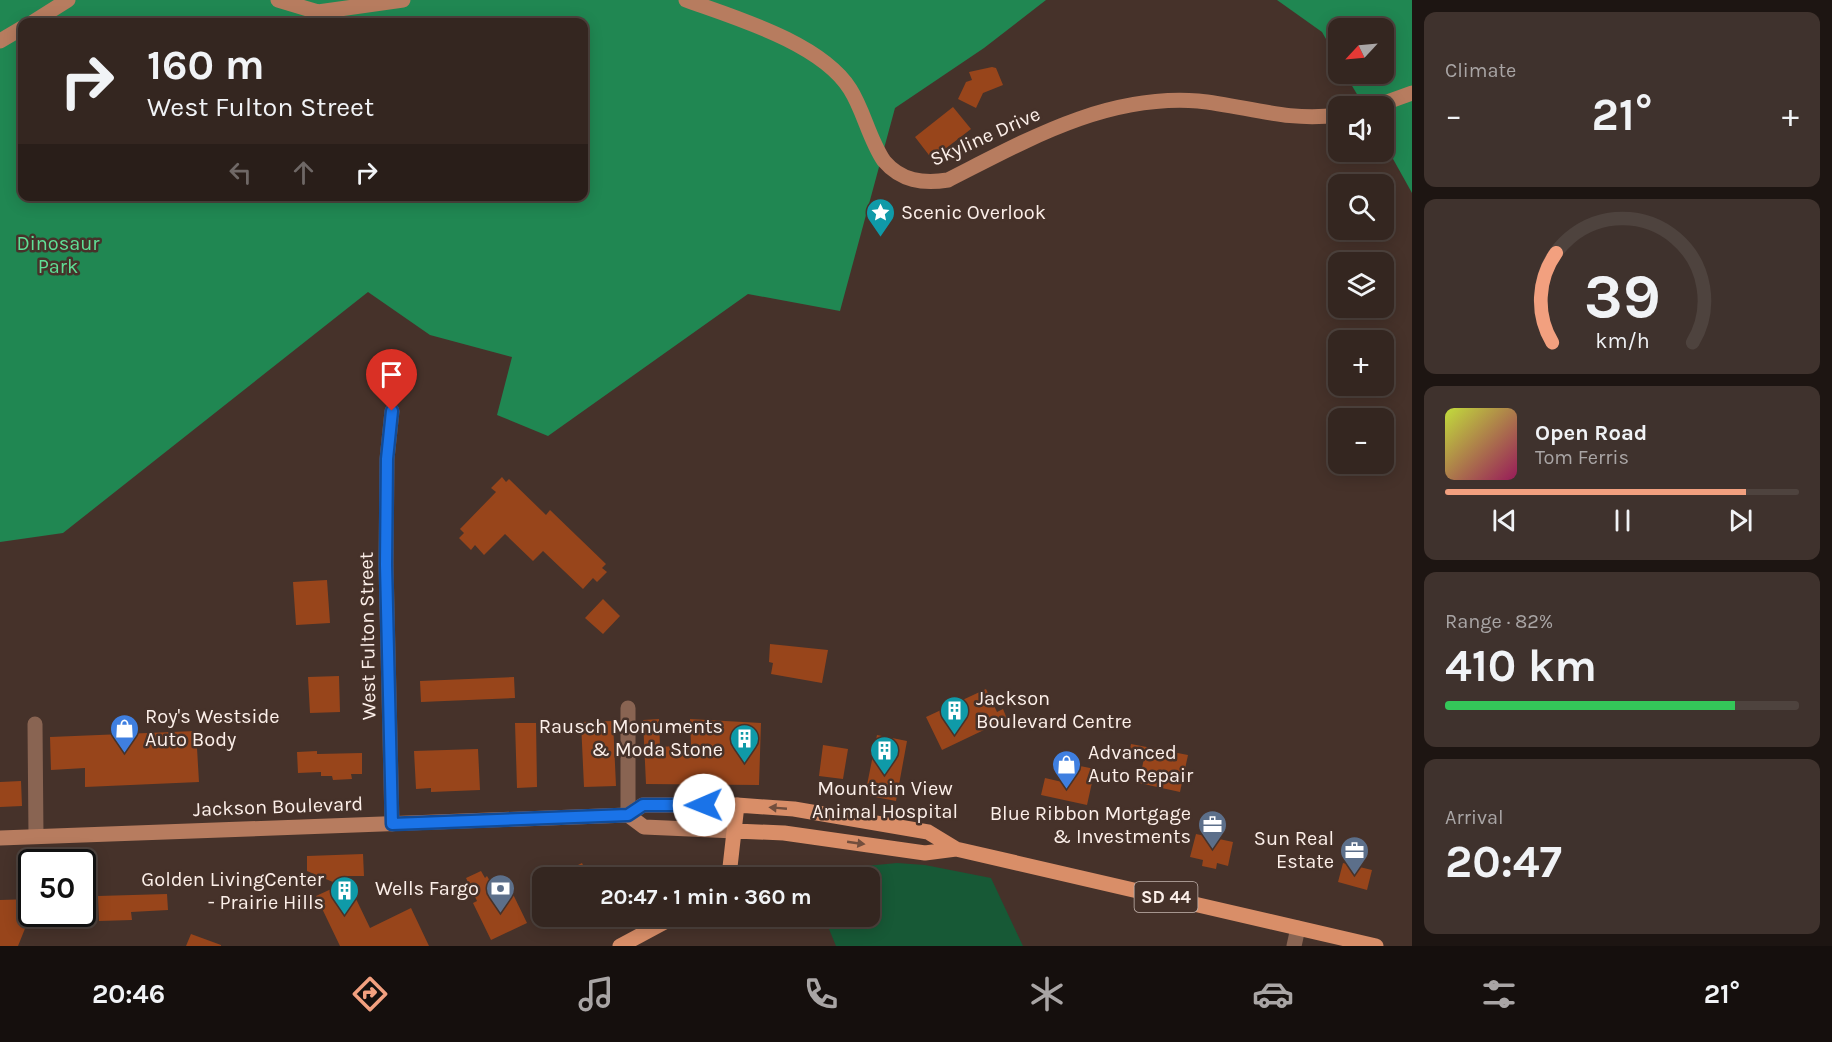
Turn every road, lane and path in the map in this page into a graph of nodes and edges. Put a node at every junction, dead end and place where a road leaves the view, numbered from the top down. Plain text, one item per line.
1 (68, 0) edge
2 (278, 0) edge
3 (403, 0) edge
4 (686, 0) edge
5 (39, 18) edge
6 (18, 30) edge
7 (0, 41) edge
8 (1412, 93) edge
9 (1394, 100) edge
10 (1328, 116) edge
11 (392, 411) dead end
12 (628, 708) dead end
13 (35, 724) dead end
14 (737, 805) junction
15 (628, 815) junction
16 (392, 824) junction
17 (735, 831) junction
18 (36, 836) junction
19 (0, 838) edge
20 (956, 849) junction
21 (730, 867) edge
22 (655, 927) edge
23 (1298, 928) junction
24 (620, 946) edge
25 (1294, 946) edge
26 (1376, 946) edge

1 - 5 street
2 - 3 street
4 - 10 street, Skyline Drive
6 - 7 street
8 - 9 street
11 - 16 street, West Fulton Street
12 - 15 street
13 - 18 street
14 - 15 street, Jackson Boulevard
14 - 17 main road
20 -> 14 main road, Jackson Boulevard / SD 44
15 - 16 street, Jackson Boulevard
15 - 17 street, Jackson Boulevard
16 - 18 street, Jackson Boulevard
17 -> 20 main road, Jackson Boulevard / SD 44
17 - 21 main road
18 - 19 street, Jackson Boulevard
20 - 23 main road, Jackson Boulevard / SD 44
22 - 24 main road
23 - 25 street
23 - 26 main road, Jackson Boulevard / SD 44

